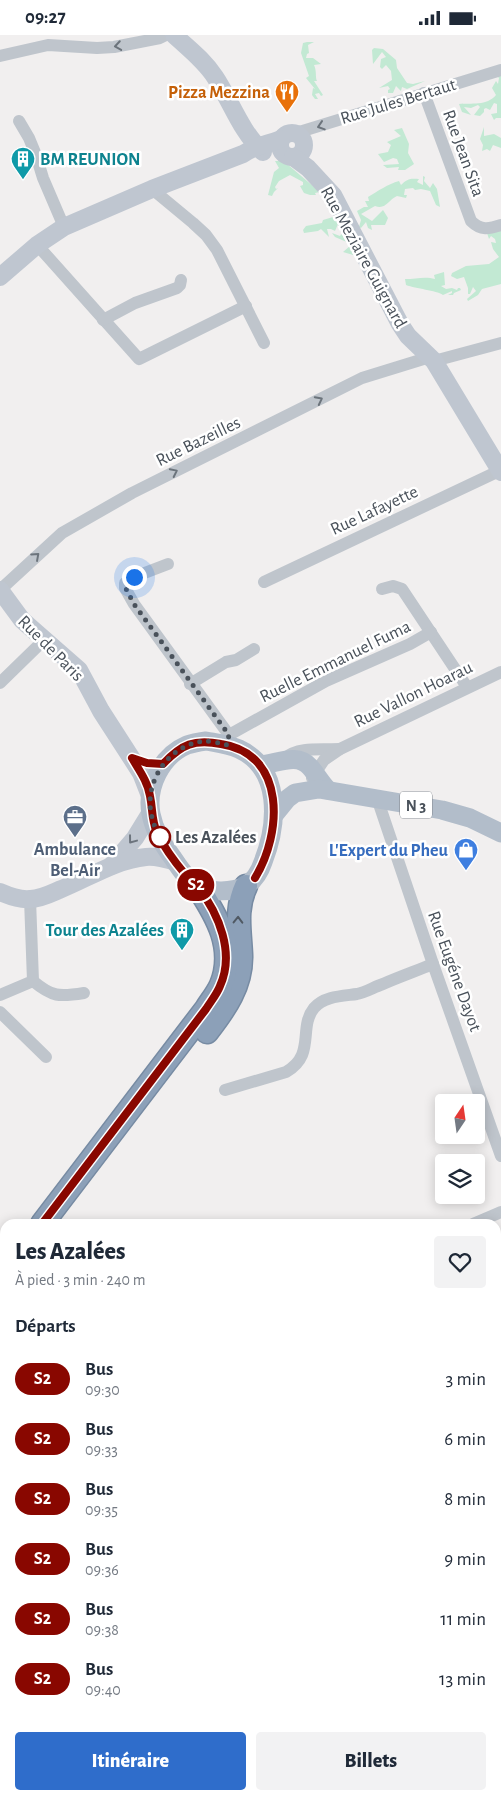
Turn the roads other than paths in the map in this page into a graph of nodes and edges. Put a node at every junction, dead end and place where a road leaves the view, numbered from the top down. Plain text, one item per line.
1 (166, 35) edge
2 (174, 35) edge
3 (0, 55) edge
4 (501, 70) edge
5 (424, 93) junction
6 (19, 121) dead end
7 (293, 150) junction
8 (254, 151) junction
9 (152, 189) junction
10 (501, 225) edge
11 (61, 229) junction
12 (38, 246) junction
13 (0, 277) edge
14 (181, 280) dead end
15 (0, 281) edge
16 (246, 306) junction
17 (103, 320) junction
18 (264, 343) dead end
19 (501, 343) edge
20 (432, 359) junction
21 (501, 471) edge
22 (168, 564) dead end
23 (264, 582) dead end
24 (382, 589) dead end
25 (0, 590) edge
26 (431, 632) junction
27 (44, 640) junction
28 (254, 649) dead end
29 (501, 672) edge
30 (0, 683) edge
31 (190, 684) junction
32 (467, 687) junction
33 (228, 740) junction
34 (340, 749) junction
35 (132, 758) junction
36 (282, 760) junction
37 (163, 764) junction
38 (260, 765) junction
39 (315, 774) junction
40 (328, 790) junction
41 (295, 793) junction
42 (377, 798) junction
43 (150, 804) junction
44 (274, 815) junction
45 (501, 833) edge
46 (176, 862) junction
47 (111, 867) junction
48 (198, 886) junction
49 (246, 886) junction
50 (0, 892) edge
51 (30, 899) junction
52 (433, 964) junction
53 (33, 981) junction
54 (84, 993) dead end
55 (0, 995) edge
56 (0, 1012) edge
57 (46, 1057) dead end
58 (225, 1090) dead end
59 (501, 1156) edge
60 (89, 1162) junction
61 (66, 1175) dead end
62 (501, 1212) edge
63 (46, 1219) edge
64 (64, 1219) edge
65 (485, 1219) edge

1 -> 3 street
2 - 8 street
4 - 5 street, Rue Jules Bertaut
5 -> 7 street, Rue Jules Bertaut
5 - 10 street, Rue Jean Sita
6 - 11 street
7 - 8 street, Rue Jules Bertaut
7 - 20 street, Rue Meziaire Guignard
8 - 9 street, Rue Jules Bertaut
9 - 11 street, Rue Jules Bertaut
9 - 16 street
11 - 12 street, Rue Jules Bertaut
12 - 13 street, Rue Jules Bertaut
12 - 15 street, Rue Jules Bertaut
12 - 17 street
14 - 17 street
16 - 17 street
16 - 18 street
19 - 20 street, Rue Bazeilles
20 - 21 street, Rue Meziaire Guignard
25 -> 20 street, Rue Bazeilles
21 - 23 street, Rue Lafayette
22 - 31 street
24 - 26 street
25 - 27 street, Rue de Paris
26 - 32 street
26 - 33 street, Ruelle Emmanuel Fuma
27 - 30 street
27 - 35 street, Rue de Paris
28 - 31 street
29 - 32 street, Rue Vallon Hoarau
31 - 33 street
32 - 34 street, Rue Vallon Hoarau
33 - 37 main road
33 - 38 main road
34 - 36 street, Rue Vallon Hoarau
34 - 39 street, Rue Vallon Hoarau
35 - 37 street
35 - 43 street, Rue de Paris
36 - 38 main road
36 - 39 main road
37 - 43 main road
38 - 44 main road
39 - 40 main road
39 - 41 street, Rue Vallon Hoarau
40 - 41 main road, N 3
40 - 42 main road, N 3
41 - 44 main road
42 - 45 main road, N 3
42 - 52 street, Rue Eugéne Dayot
43 - 46 main road
43 -> 47 street
44 - 49 main road
46 - 47 street
46 - 48 main road
47 - 51 street
48 - 49 main road
48 - 60 highway
64 -> 49 highway
50 - 51 street
51 - 53 street
52 - 58 street
52 - 59 street, Rue Eugéne Dayot
53 - 54 street
53 - 55 street
56 - 57 street
60 - 61 highway
60 - 63 highway
62 - 65 street

